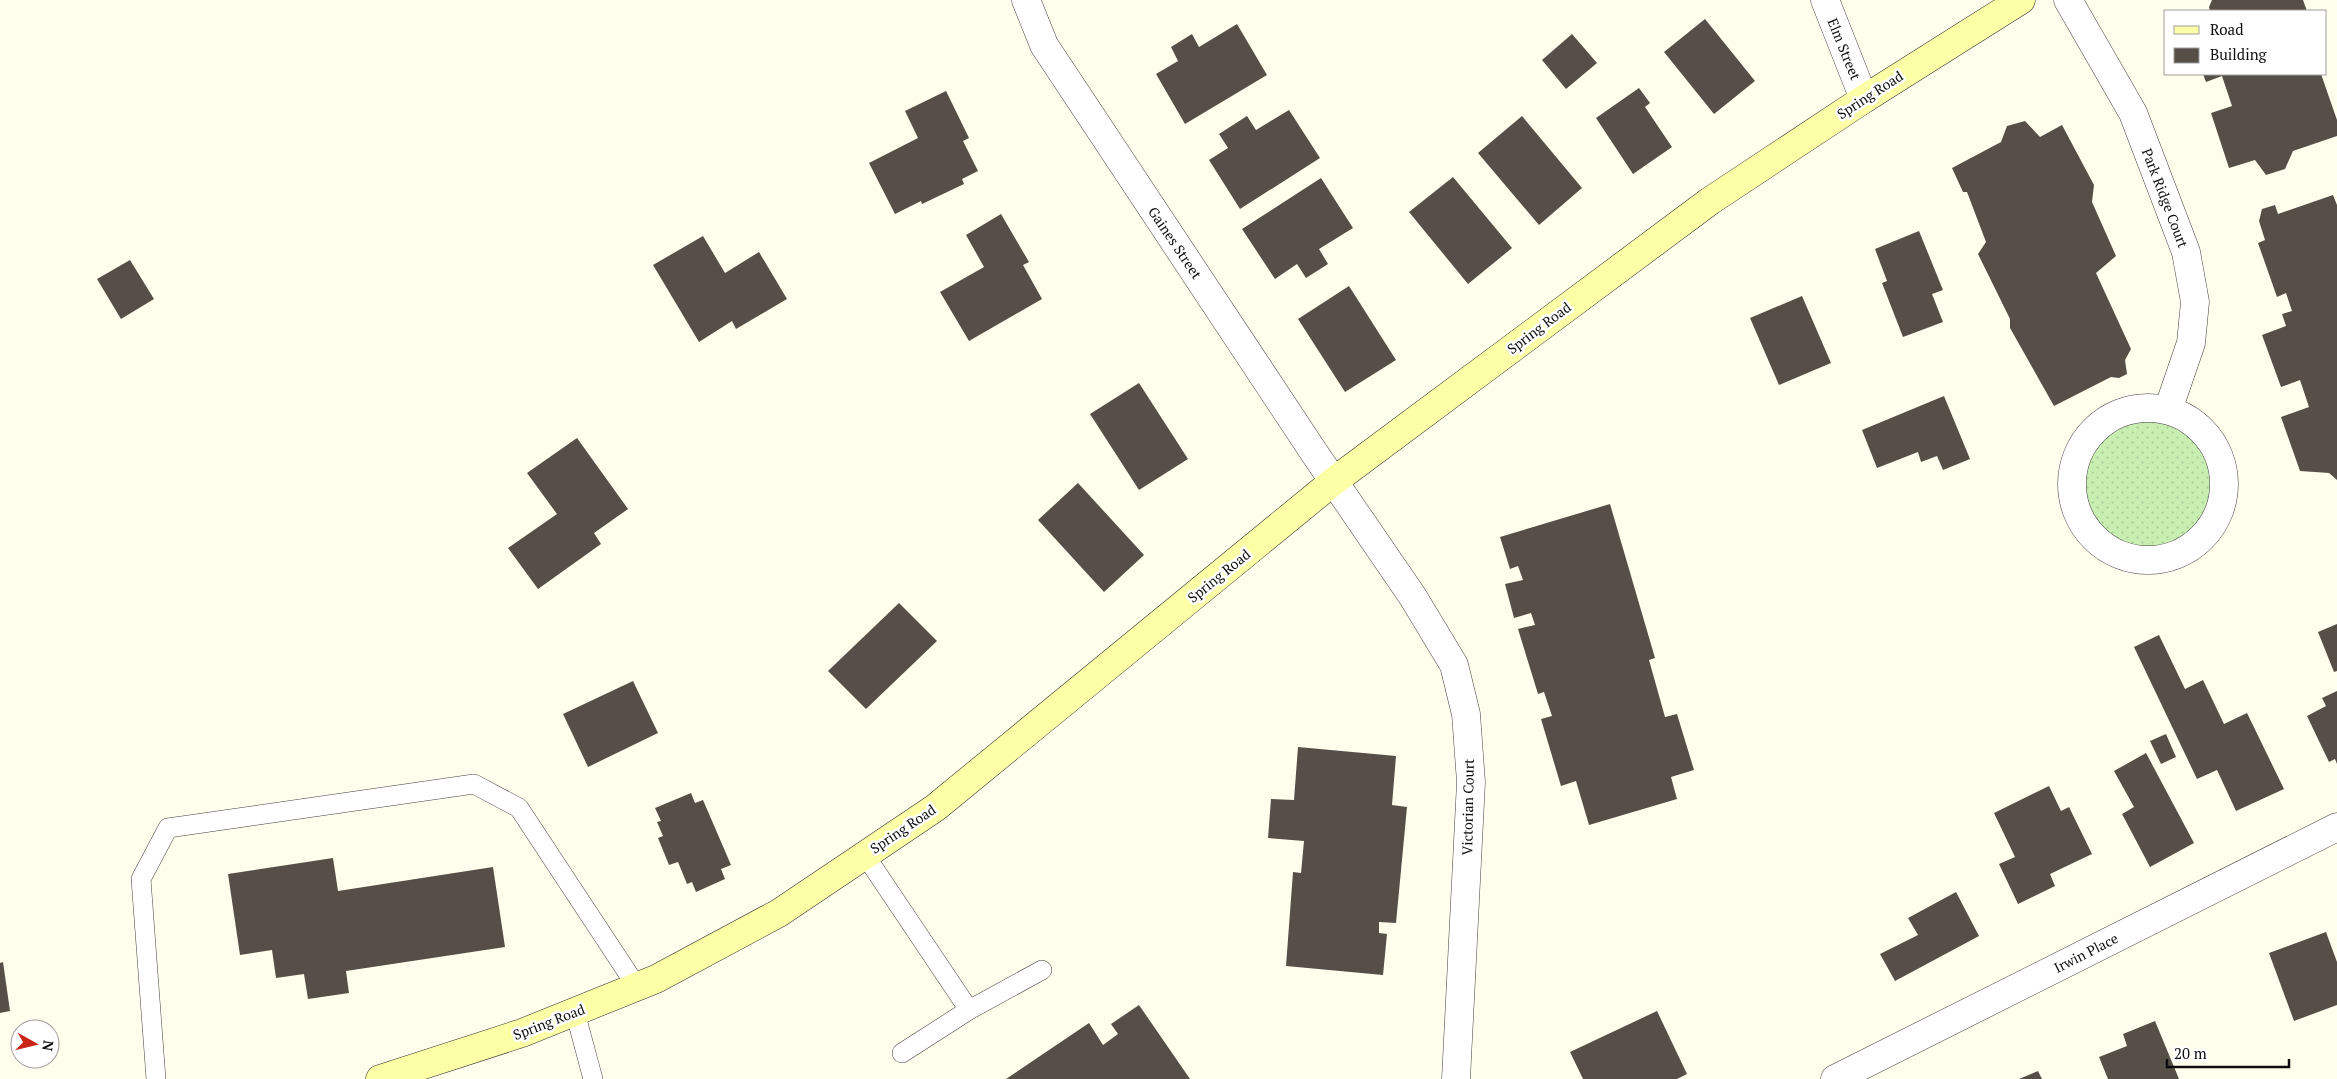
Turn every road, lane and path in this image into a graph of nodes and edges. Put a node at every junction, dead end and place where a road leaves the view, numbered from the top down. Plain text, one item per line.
1 (1026, 0) edge
2 (1825, 0) edge
3 (2021, 0) edge
4 (2068, 0) edge
5 (1864, 99) junction
6 (2168, 410) junction
7 (1334, 481) junction
8 (2337, 827) edge
9 (865, 855) junction
10 (1042, 970) dead end
11 (637, 987) junction
12 (969, 1010) junction
13 (575, 1012) junction
14 (902, 1053) dead end
15 (156, 1079) edge
16 (380, 1079) edge
17 (593, 1079) edge
18 (1456, 1079) edge
19 (1835, 1079) edge

1 - 7 street, Gaines Street
2 - 5 street, Elm Street
3 - 5 main road, Spring Road
4 - 6 street, Park Ridge Court
5 - 7 main road, Spring Road
6 - 6 street
7 - 9 main road, Spring Road
7 - 18 street, Victorian Court
8 - 19 street, Irwin Place
9 - 11 main road, Spring Road
9 - 12 lane
10 - 12 lane
11 - 13 main road, Spring Road
11 - 15 lane
12 - 14 lane
13 - 16 main road, Spring Road
13 - 17 lane

